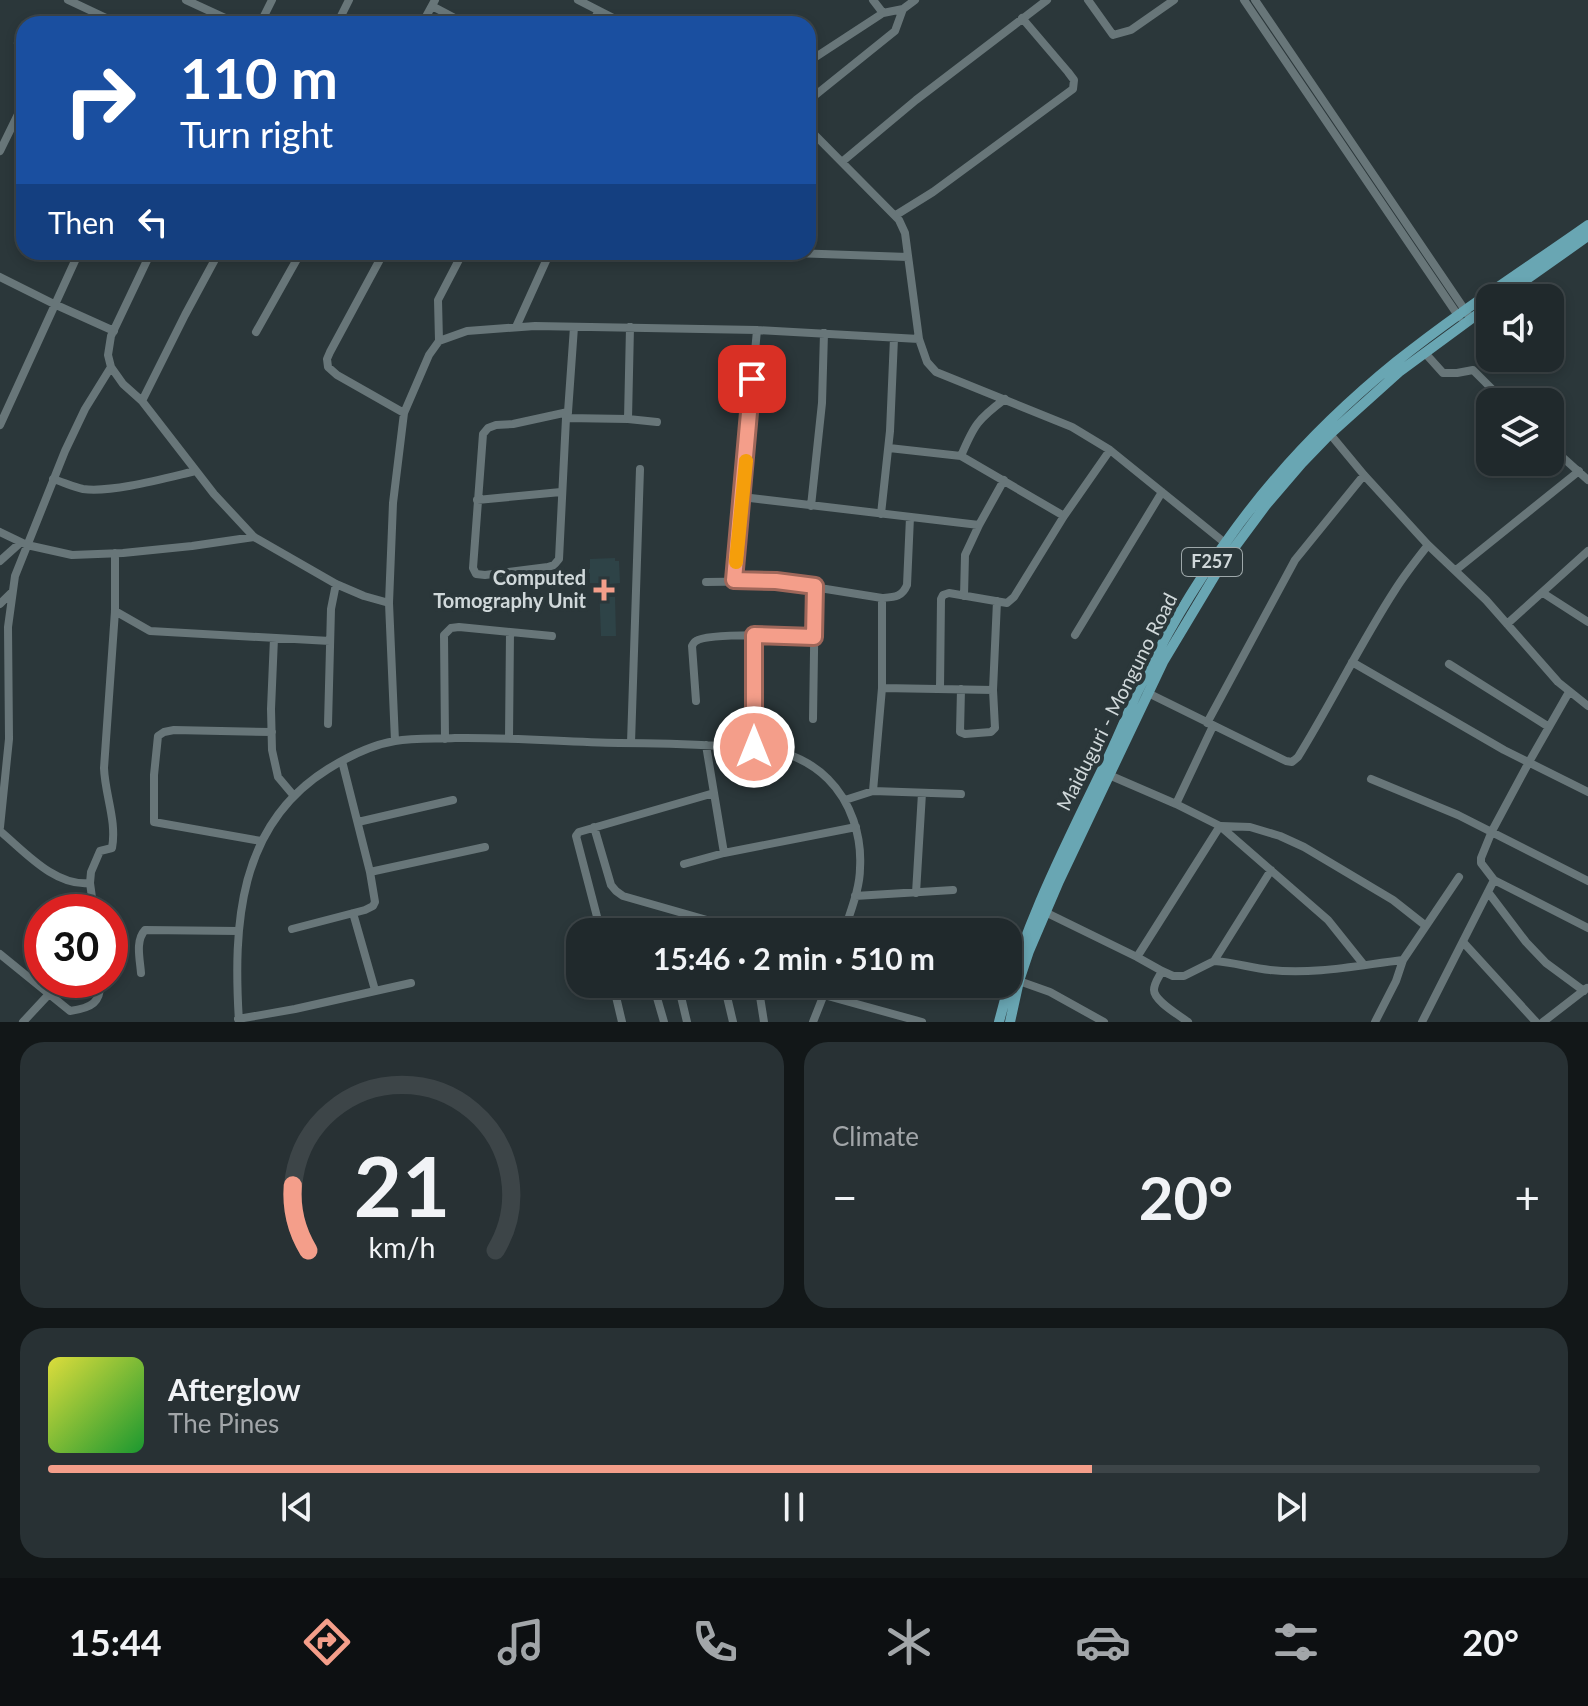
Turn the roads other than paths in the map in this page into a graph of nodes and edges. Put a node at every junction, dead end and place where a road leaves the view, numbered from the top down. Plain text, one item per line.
1 (68, 0) edge
2 (186, 0) edge
3 (578, 0) edge
4 (873, 0) edge
5 (915, 0) edge
6 (1047, 0) edge
7 (1088, 0) edge
8 (1174, 0) edge
9 (1244, 0) edge
10 (1255, 0) edge
11 (588, 2) edge
12 (198, 3) edge
13 (434, 3) edge
14 (903, 9) junction
15 (598, 12) junction
16 (883, 13) junction
17 (102, 16) edge
18 (223, 16) edge
19 (454, 16) edge
20 (596, 16) edge
21 (607, 16) edge
22 (1022, 18) junction
23 (816, 57) edge
24 (816, 95) edge
25 (16, 118) edge
26 (816, 136) edge
27 (0, 151) edge
28 (843, 161) junction
29 (896, 215) junction
30 (1588, 225) edge
31 (1588, 236) edge
32 (816, 254) edge
33 (908, 257) junction
34 (75, 260) edge
35 (147, 260) edge
36 (215, 260) edge
37 (296, 260) edge
38 (380, 260) edge
39 (459, 260) edge
40 (546, 260) edge
41 (0, 277) edge
42 (1520, 284) edge
43 (54, 304) junction
44 (1476, 312) edge
45 (1465, 317) junction
46 (516, 327) junction
47 (574, 327) junction
48 (630, 327) junction
49 (757, 330) junction
50 (114, 331) junction
51 (256, 332) dead end
52 (824, 333) junction
53 (894, 338) junction
54 (919, 339) junction
55 (439, 341) junction
56 (1425, 353) junction
57 (111, 367) junction
58 (1491, 388) edge
59 (1005, 399) junction
60 (142, 401) junction
61 (404, 413) junction
62 (567, 415) junction
63 (628, 419) junction
64 (657, 422) dead end
65 (0, 425) edge
66 (1330, 434) junction
67 (889, 448) junction
68 (1110, 450) junction
69 (961, 456) junction
70 (1564, 458) edge
71 (640, 469) dead end
72 (196, 471) junction
73 (1579, 471) junction
74 (1364, 475) junction
75 (53, 479) junction
76 (1004, 480) junction
77 (1588, 480) edge
78 (561, 492) junction
79 (1162, 492) junction
80 (742, 497) junction
81 (477, 500) junction
82 (811, 506) junction
83 (881, 514) junction
84 (1064, 516) junction
85 (910, 517) junction
86 (979, 525) junction
87 (0, 532) edge
88 (254, 537) junction
89 (1225, 543) junction
90 (24, 544) junction
91 (1428, 545) junction
92 (1588, 551) edge
93 (115, 553) junction
94 (0, 561) edge
95 (1456, 570) junction
96 (734, 580) junction
97 (706, 582) dead end
98 (336, 584) junction
99 (815, 586) junction
100 (12, 592) junction
101 (1543, 593) junction
102 (964, 596) junction
103 (882, 598) junction
104 (997, 601) junction
105 (389, 603) junction
106 (0, 604) edge
107 (115, 611) junction
108 (1588, 622) edge
109 (1507, 624) junction
110 (510, 632) junction
111 (754, 635) junction
112 (1075, 635) dead end
113 (552, 636) dead end
114 (814, 637) junction
115 (274, 638) junction
116 (330, 641) junction
117 (1352, 662) junction
118 (1449, 664) dead end
119 (882, 688) junction
120 (940, 688) junction
121 (961, 689) junction
122 (993, 690) junction
123 (1569, 692) junction
124 (1148, 693) junction
125 (696, 701) dead end
126 (1588, 706) edge
127 (813, 719) dead end
128 (328, 724) dead end
129 (1210, 724) junction
130 (1549, 727) junction
131 (272, 732) junction
132 (509, 738) junction
133 (445, 739) junction
134 (395, 741) junction
135 (631, 743) junction
136 (706, 745) junction
137 (754, 747) junction
138 (342, 761) junction
139 (1529, 762) junction
140 (1109, 775) junction
141 (1371, 779) dead end
142 (873, 791) junction
143 (1588, 792) edge
144 (714, 793) junction
145 (922, 793) junction
146 (961, 794) dead end
147 (294, 796) junction
148 (453, 800) dead end
149 (845, 800) junction
150 (1176, 804) junction
151 (358, 822) junction
152 (1220, 826) junction
153 (594, 827) junction
154 (856, 827) junction
155 (0, 829) edge
156 (1492, 831) junction
157 (261, 841) junction
158 (485, 847) dead end
159 (724, 853) junction
160 (684, 864) dead end
161 (1271, 870) junction
162 (370, 872) junction
163 (1459, 877) dead end
164 (1494, 880) junction
165 (1588, 881) edge
166 (90, 883) junction
167 (953, 890) dead end
168 (1488, 892) junction
169 (916, 893) junction
170 (92, 894) edge
171 (855, 896) junction
172 (1045, 912) junction
173 (353, 913) junction
174 (597, 918) edge
175 (700, 918) edge
176 (848, 918) edge
177 (1426, 926) junction
178 (1588, 928) edge
179 (292, 929) dead end
180 (238, 931) junction
181 (1463, 942) junction
182 (0, 954) edge
183 (1137, 957) junction
184 (1403, 960) junction
185 (1214, 961) junction
186 (1364, 965) junction
187 (1162, 971) junction
188 (1022, 972) edge
189 (24, 973) edge
190 (141, 973) dead end
191 (1022, 982) edge
192 (411, 983) dead end
193 (1586, 989) edge
194 (375, 990) junction
195 (45, 998) edge
196 (56, 998) edge
197 (99, 998) edge
198 (616, 998) edge
199 (657, 998) edge
200 (681, 998) edge
201 (727, 998) edge
202 (760, 998) edge
203 (823, 998) edge
204 (835, 998) edge
205 (1015, 998) edge
206 (1555, 1018) edge
207 (238, 1021) edge
208 (23, 1022) edge
209 (622, 1022) edge
210 (664, 1022) edge
211 (687, 1022) edge
212 (733, 1022) edge
213 (764, 1022) edge
214 (813, 1022) edge
215 (922, 1022) edge
216 (999, 1022) edge
217 (1010, 1022) edge
218 (1104, 1022) edge
219 (1188, 1022) edge
220 (1375, 1022) edge
221 (1422, 1022) edge
222 (1536, 1022) edge
223 (1543, 1022) edge

1 - 17 street
2 - 12 street
3 - 11 street
4 - 16 street
5 - 14 street
6 - 22 street
7 - 8 street
9 - 45 street
10 - 45 street
11 - 15 street
12 - 18 street
13 - 19 street
14 - 16 street
14 - 24 street
15 - 20 street
15 - 21 street
16 - 23 street
22 - 28 street
22 - 29 street
25 - 27 street
26 - 28 street
28 - 29 street
29 - 33 street
30 - 45 main road, Maiduguri - Monguno Road / F257
31 - 42 main road
32 - 33 street
33 - 54 street
34 - 43 street
35 - 50 street
36 - 60 street
37 - 51 street
38 - 61 street
39 - 55 street
40 - 46 street
41 - 43 street
43 - 50 street
43 - 65 street
44 - 45 main road, Maiduguri - Monguno Road / F257
45 - 56 main road, Maiduguri - Monguno Road / F257
45 - 89 main road, Maiduguri - Monguno Road / F257
46 - 47 street
46 - 55 street
47 - 48 street
47 - 62 street
48 - 49 street
48 - 63 street
49 - 52 street
49 - 80 street
50 - 57 street
52 - 53 street
52 - 82 street
53 - 54 street
53 - 67 street
54 - 59 street
55 - 61 street
56 - 58 street
56 - 66 main road, Maiduguri - Monguno Road / F257
57 - 60 street
57 - 75 street
59 - 68 street
59 - 69 street
60 - 72 street
61 - 105 street
62 - 63 street
62 - 78 street
62 - 81 street
63 - 64 street
66 - 74 street
66 - 124 main road, Maiduguri - Monguno Road / F257
67 - 69 street
67 - 83 street
68 - 79 street
68 - 84 street
69 - 76 street
70 - 73 street
71 - 135 street
72 - 75 street
72 - 88 street
73 - 77 street
73 - 95 street
74 - 91 street
74 - 129 street
75 - 90 street
76 - 84 street
76 - 86 street
78 - 81 street
78 - 81 street
79 - 89 street
79 - 112 street
80 - 82 street
80 - 96 street
82 - 83 street
83 - 85 street
84 - 104 street
85 - 86 street
85 - 103 street
86 - 102 street
87 - 90 street
88 - 93 street
88 - 98 street
89 - 216 main road, Maiduguri - Monguno Road / F257
90 - 93 street
90 - 94 street
90 - 100 street
91 - 95 street
91 - 117 street
92 - 101 street
93 - 107 street
95 - 109 street
96 - 97 street
96 - 99 street
98 - 105 street
98 - 116 street
99 - 103 street
99 - 114 street
100 - 106 street
100 - 155 street
101 - 108 street
101 - 109 street
102 - 104 street
102 - 120 street
103 - 119 street
104 - 122 street
105 - 134 street
107 - 115 street
107 - 166 street
109 - 123 street
110 - 113 street
110 - 132 street
110 - 133 street
111 - 114 street
111 - 125 street
111 - 137 street
114 - 127 street
115 - 116 street
115 - 131 street
116 - 128 street
117 - 129 street
117 - 139 street
118 - 130 street
119 - 120 street
119 - 142 street
120 - 121 street
121 - 122 street
121 - 122 street
123 - 126 street
123 - 130 street
124 - 129 street
124 - 140 main road, Maiduguri - Monguno Road / F257
129 - 150 street
130 - 139 street
131 - 147 street
131 - 157 street
132 - 133 street
132 - 135 street
133 - 134 street
134 - 138 street
135 - 136 street
136 - 137 street
136 - 144 street
137 - 149 street
138 - 147 street
138 - 151 street
139 - 143 street
139 - 156 street
140 - 150 street
140 - 172 main road, Maiduguri - Monguno Road / F257
141 - 156 street
142 - 145 street
142 - 149 street
144 - 153 street
144 - 159 street
145 - 146 street
145 - 169 street
147 - 157 street
148 - 151 street
149 - 154 street
150 - 152 street
151 - 162 street
152 - 161 street
152 - 177 street
152 - 183 street
153 - 174 street
153 - 175 street
154 - 159 street
154 - 171 street
155 - 166 street
156 - 164 street
156 - 165 street
157 - 180 street
158 - 162 street
159 - 160 street
161 - 185 street
161 - 186 street
162 - 173 street
163 - 177 street
164 - 168 street
164 - 178 street
166 - 170 street
167 - 169 street
168 - 181 street
168 - 193 street
169 - 171 street
171 - 176 street
172 - 183 street
172 - 188 main road, Maiduguri - Monguno Road / F257
173 - 179 street
173 - 194 street
177 - 184 street
180 - 190 street
180 - 207 street
181 - 221 street
181 - 222 street
182 - 189 street
183 - 187 street
184 - 186 street
184 - 220 street
185 - 186 street
185 - 187 street
187 - 219 street
191 - 218 street
192 - 194 street
193 - 206 street
194 - 207 street
195 - 208 street
196 - 197 street
198 - 209 street
199 - 210 street
200 - 211 street
201 - 212 street
202 - 213 street
203 - 214 street
204 - 215 street
205 - 217 main road, Maiduguri - Monguno Road / F257
206 - 223 street

